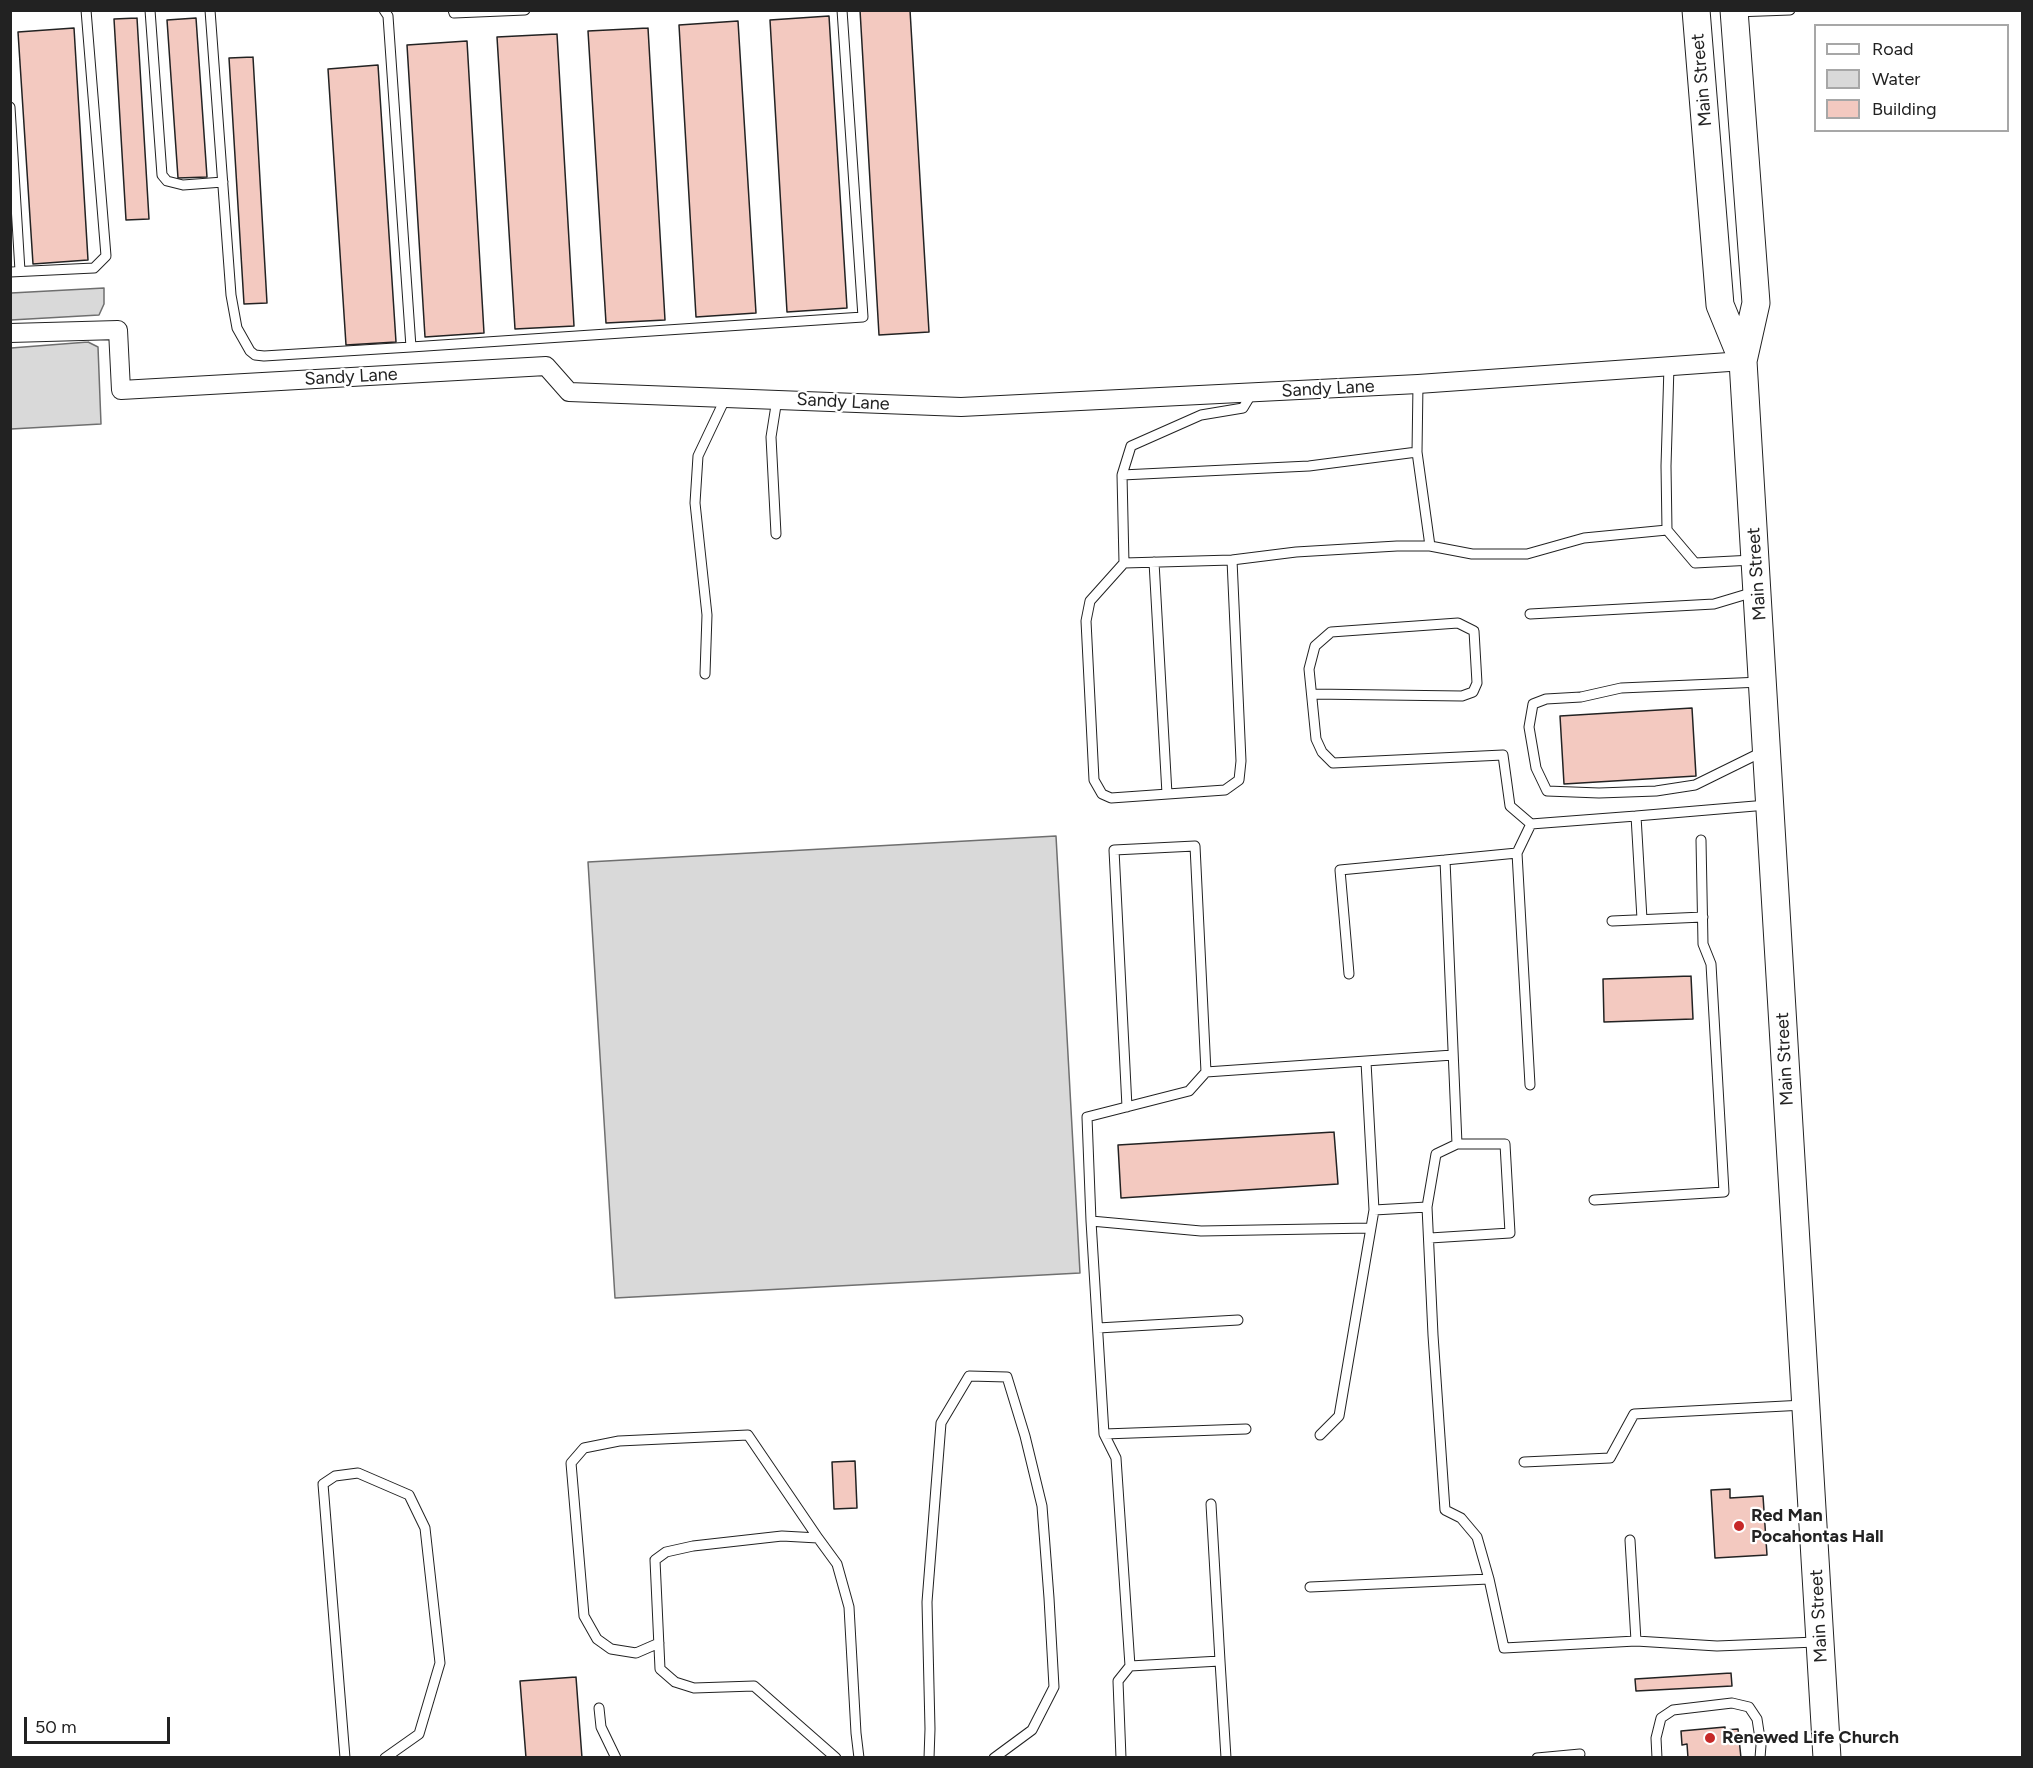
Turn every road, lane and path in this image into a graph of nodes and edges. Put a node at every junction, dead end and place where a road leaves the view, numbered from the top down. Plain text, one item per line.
1 (86, 10) edge
2 (150, 10) edge
3 (210, 10) edge
4 (384, 10) edge
5 (453, 10) edge
6 (525, 10) edge
7 (842, 10) edge
8 (1696, 10) edge
9 (1790, 10) edge
10 (1734, 11) edge
11 (10, 107) edge
12 (223, 182) junction
13 (15, 271) edge
14 (10, 333) edge
15 (411, 347) junction
16 (1743, 361) junction
17 (1670, 366) junction
18 (1418, 384) junction
19 (1252, 393) junction
20 (726, 397) junction
21 (777, 399) junction
22 (1417, 452) junction
23 (1122, 475) junction
24 (1667, 530) junction
25 (776, 534) dead end
26 (1430, 546) junction
27 (1756, 559) junction
28 (1232, 560) junction
29 (1154, 562) junction
30 (1124, 563) junction
31 (1758, 590) junction
32 (1530, 615) dead end
33 (705, 674) dead end
34 (1763, 682) junction
35 (1312, 694) junction
36 (1767, 750) junction
37 (1167, 794) junction
38 (1770, 805) junction
39 (1636, 816) junction
40 (1531, 824) junction
41 (1701, 840) dead end
42 (1517, 853) junction
43 (1445, 860) junction
44 (1703, 917) junction
45 (1641, 920) junction
46 (1612, 921) dead end
47 (1349, 974) dead end
48 (1453, 1055) junction
49 (1366, 1062) junction
50 (1206, 1072) junction
51 (1530, 1085) dead end
52 (1127, 1107) junction
53 (1457, 1144) junction
54 (1594, 1200) dead end
55 (1427, 1207) junction
56 (1374, 1210) junction
57 (1091, 1221) junction
58 (1371, 1228) junction
59 (1430, 1238) junction
60 (1238, 1320) dead end
61 (1098, 1328) junction
62 (1806, 1405) junction
63 (1246, 1429) dead end
64 (1104, 1434) junction
65 (1320, 1436) dead end
66 (1524, 1462) dead end
67 (1211, 1504) dead end
68 (818, 1538) junction
69 (1630, 1540) dead end
70 (1489, 1579) junction
71 (1310, 1587) dead end
72 (1636, 1641) junction
73 (1820, 1642) junction
74 (659, 1643) junction
75 (1220, 1661) junction
76 (1130, 1666) junction
77 (599, 1708) dead end
78 (1580, 1754) dead end
79 (345, 1758) edge
80 (385, 1758) edge
81 (616, 1758) edge
82 (836, 1758) edge
83 (859, 1758) edge
84 (929, 1758) edge
85 (994, 1758) edge
86 (1121, 1758) edge
87 (1226, 1758) edge
88 (1537, 1758) edge
89 (1657, 1758) edge
90 (1760, 1758) edge
91 (1827, 1758) edge

1 - 13 lane
2 - 12 lane
3 - 12 lane
4 - 15 lane
5 - 6 lane
7 - 15 lane
8 - 16 main road, Main Street
9 - 10 lane
10 - 16 main road, Main Street
11 - 13 lane
12 - 15 lane
14 - 20 street, Sandy Lane
16 - 17 street, Sandy Lane
16 - 27 main road, Main Street
17 - 18 street, Sandy Lane
17 - 24 lane
18 - 19 street, Sandy Lane
18 - 22 lane
19 - 21 street, Sandy Lane
19 - 23 lane
20 - 21 street, Sandy Lane
20 - 33 lane
21 - 25 lane
22 - 23 lane
22 - 26 lane
23 - 30 lane
24 - 26 lane
24 - 27 lane
26 - 28 lane
27 - 31 main road, Main Street
28 - 29 lane
28 - 37 lane
29 - 30 lane
29 - 37 lane
30 - 37 lane
31 - 32 lane
31 - 34 main road, Main Street
34 - 36 main road, Main Street
34 - 36 lane
35 - 35 lane
35 - 40 lane
36 - 38 main road, Main Street
38 - 39 lane
38 - 62 main road, Main Street
39 - 40 lane
39 - 45 lane
40 - 42 lane
41 - 44 lane
42 - 43 lane
42 - 51 lane
43 - 47 lane
43 - 48 lane
44 - 45 lane
44 - 54 lane
45 - 46 lane
48 - 49 lane
48 - 53 lane
49 - 50 lane
49 - 56 lane
50 - 52 lane
50 - 52 lane
52 - 57 lane
53 - 55 lane
53 - 59 lane
55 - 56 lane
55 - 59 lane
56 - 58 lane
57 - 58 lane
57 - 61 lane
58 - 65 lane
59 - 70 lane
60 - 61 lane
61 - 64 lane
62 - 66 lane
62 - 73 main road, Main Street
63 - 64 lane
64 - 76 lane
67 - 75 lane
68 - 74 lane
68 - 74 lane
68 - 83 lane
69 - 72 lane
70 - 71 lane
70 - 72 lane
72 - 73 lane
73 - 91 main road, Main Street
74 - 82 lane
75 - 76 lane
75 - 87 lane
76 - 86 lane
77 - 81 lane
78 - 88 lane
79 - 80 lane
84 - 85 lane
89 - 90 lane

